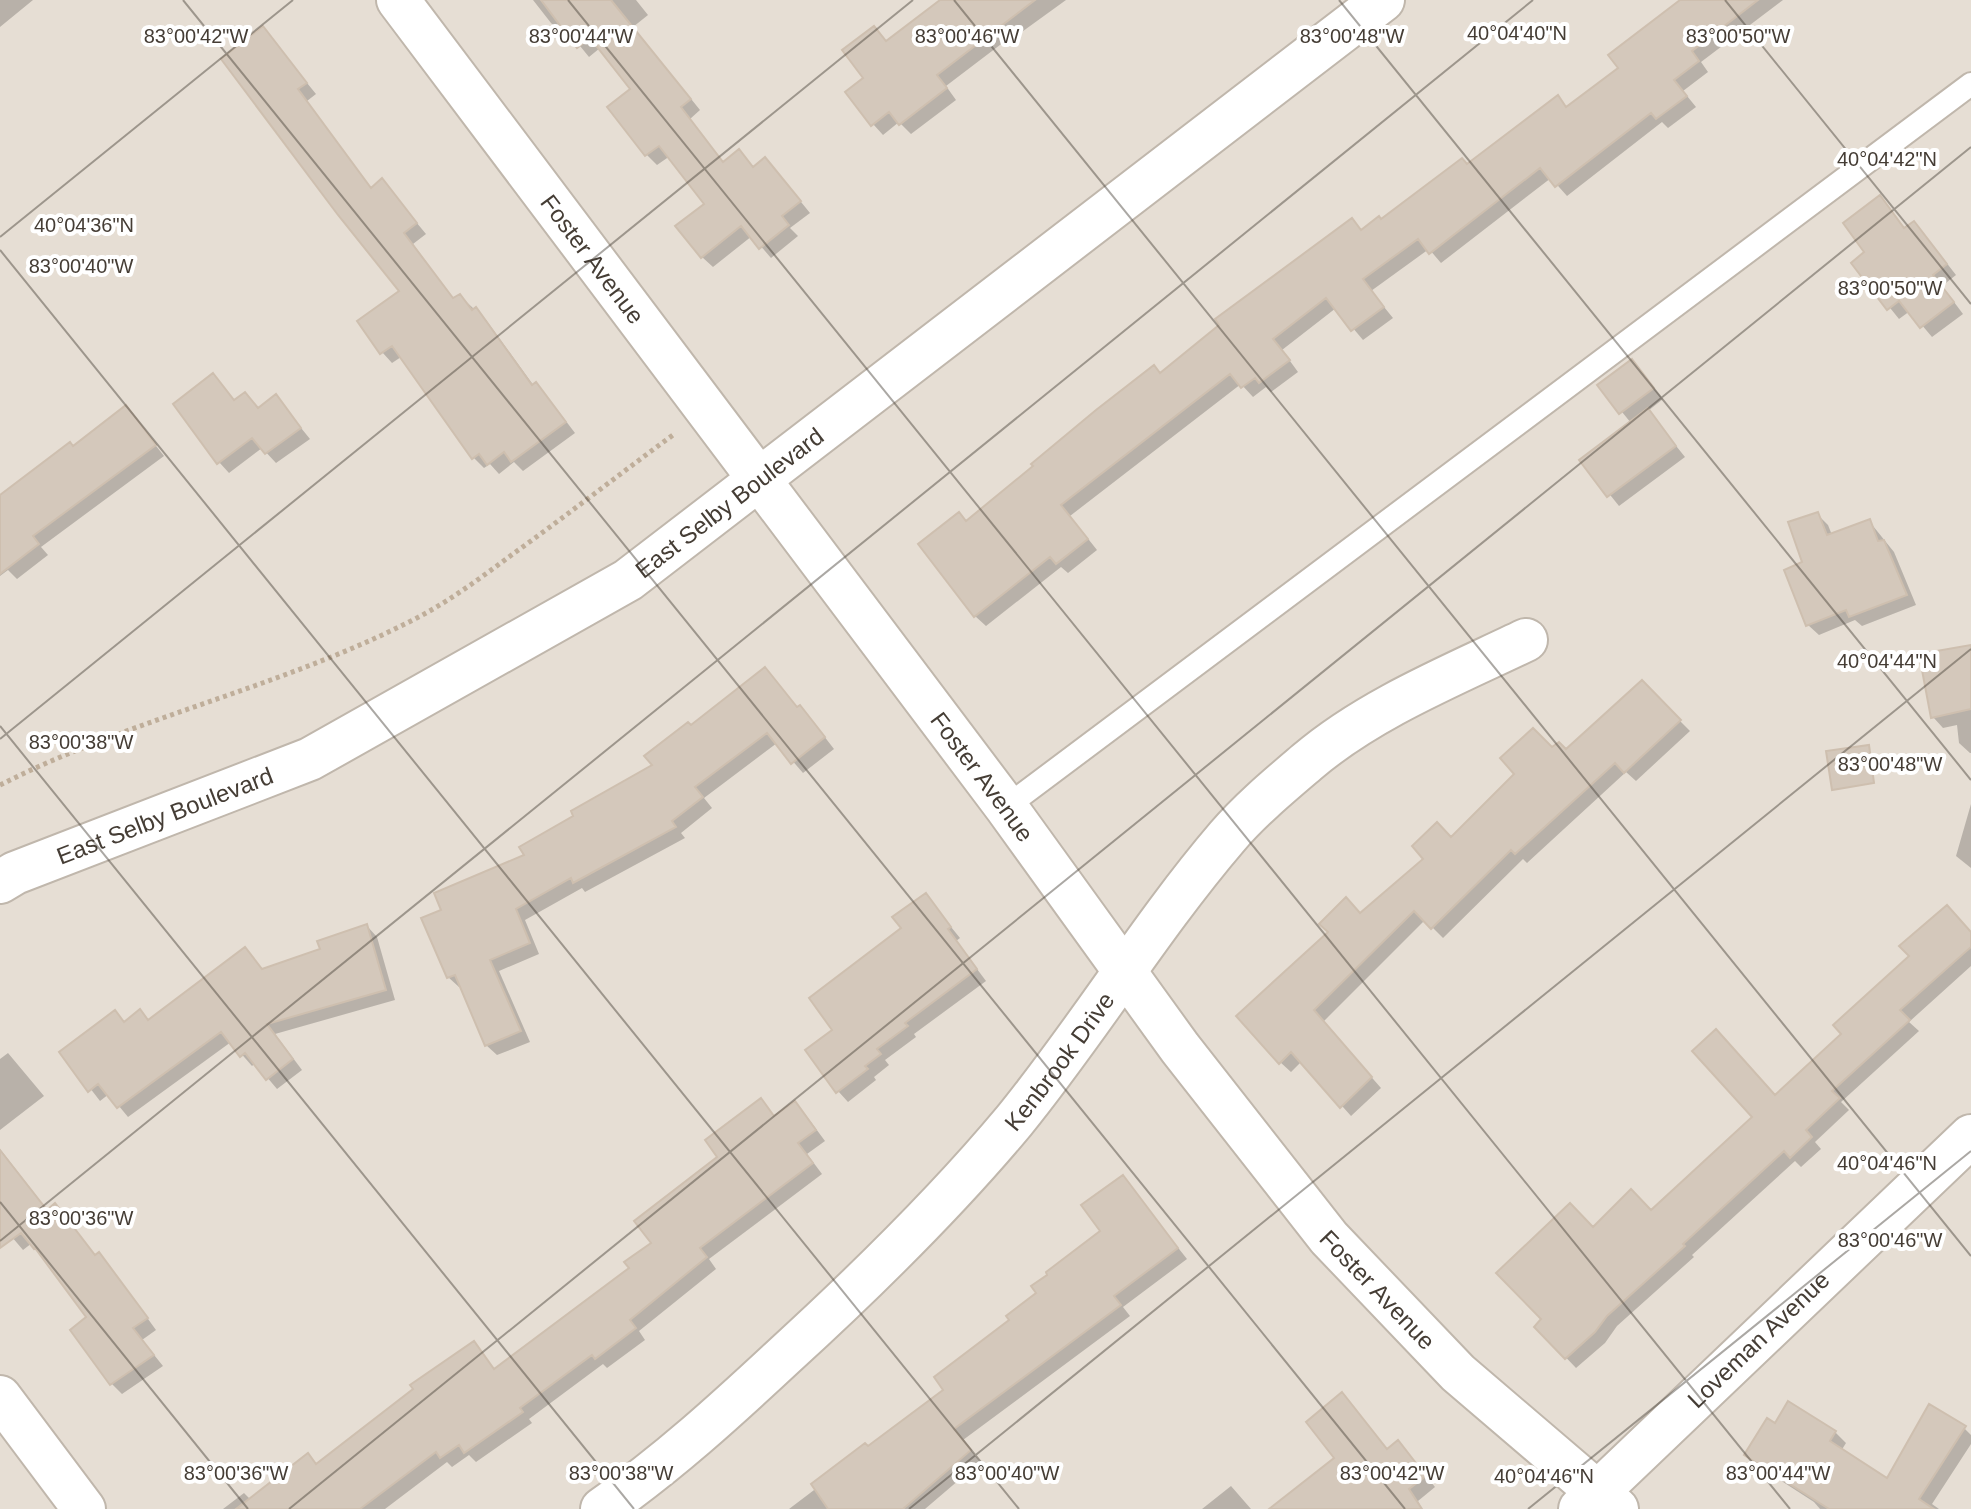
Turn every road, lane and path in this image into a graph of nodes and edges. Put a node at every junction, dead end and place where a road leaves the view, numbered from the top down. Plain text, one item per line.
1 (398, 0) edge
2 (1383, 0) edge
3 (1971, 84) edge
4 (684, 428) dead end
5 (759, 479) junction
6 (1526, 640) dead end
7 (0, 785) edge
8 (1006, 807) junction
9 (0, 882) edge
10 (1124, 973) junction
11 (1971, 1136) edge
12 (0, 1397) edge
13 (1598, 1504) edge
14 (84, 1509) edge
15 (602, 1509) edge

1 - 5 street, Foster Avenue
2 - 5 street, East Selby Boulevard
3 - 8 lane
4 - 7 path
5 - 8 street, Foster Avenue
5 - 9 street, East Selby Boulevard
6 - 10 street, Kenbrook Drive
8 - 10 street, Foster Avenue
10 - 13 street, Foster Avenue
10 - 15 street, Kenbrook Drive
11 - 13 street, Loveman Avenue
12 - 14 street

